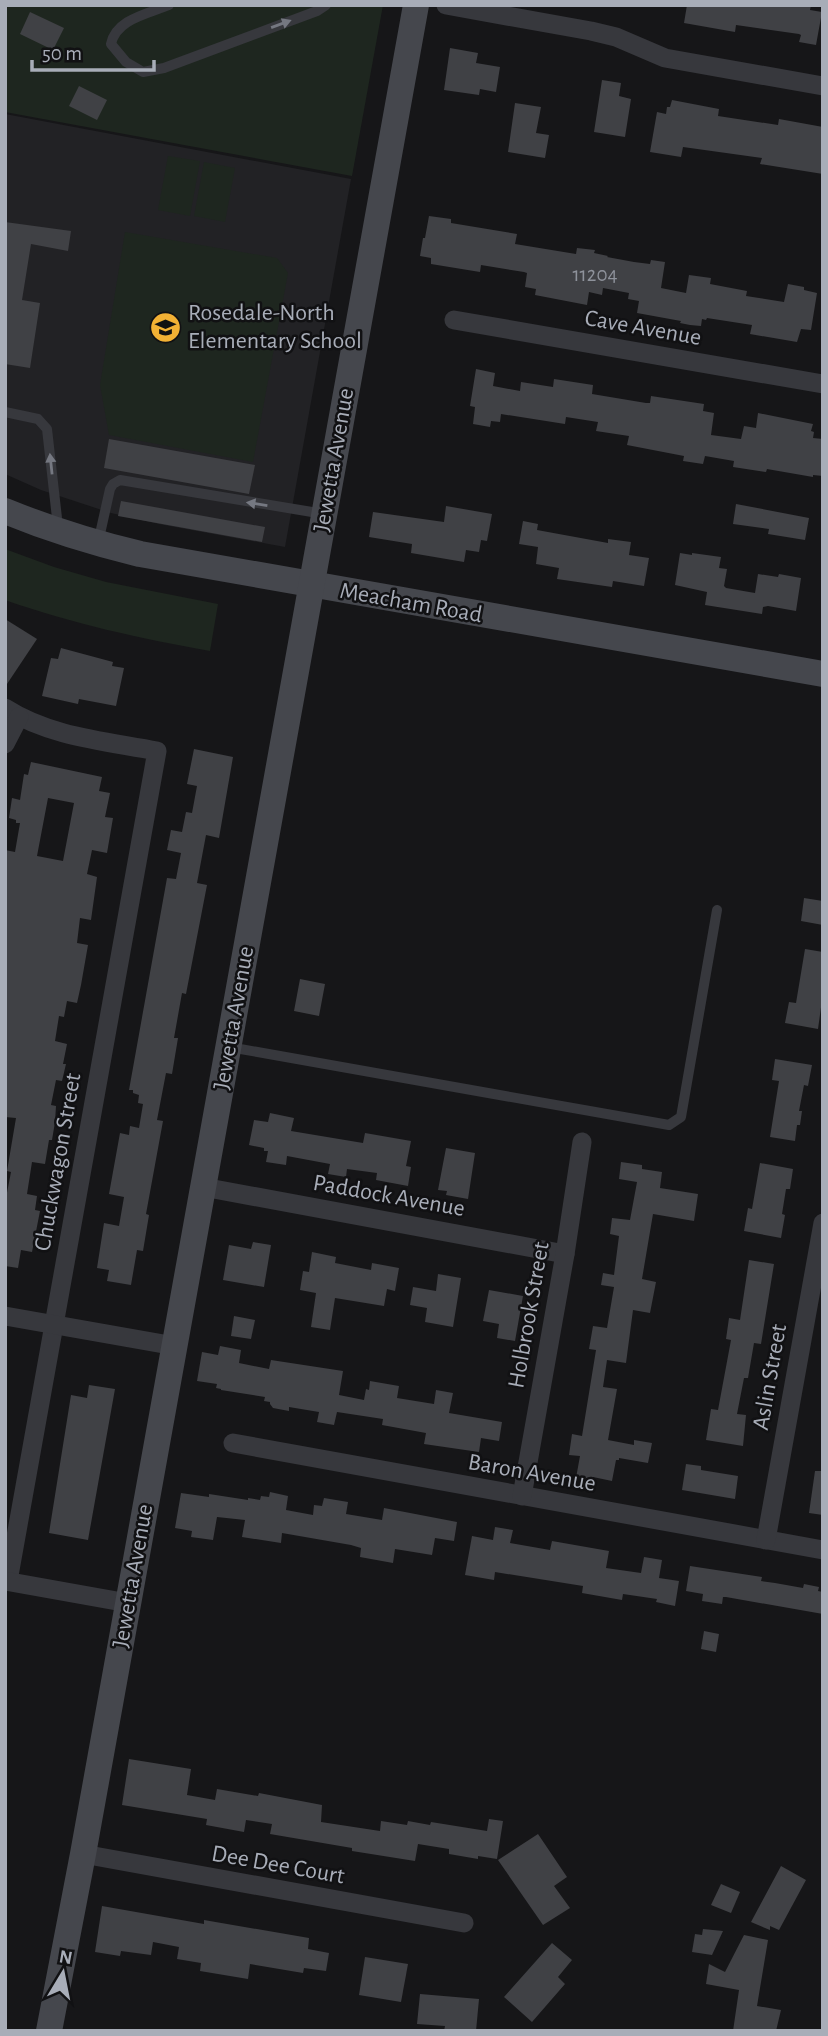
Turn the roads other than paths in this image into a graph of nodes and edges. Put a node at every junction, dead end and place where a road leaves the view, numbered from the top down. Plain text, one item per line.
1 (169, 5) edge
2 (326, 5) edge
3 (416, 5) edge
4 (446, 5) edge
5 (823, 86) edge
6 (454, 320) dead end
7 (823, 384) edge
8 (5, 412) edge
9 (5, 511) edge
10 (325, 514) junction
11 (59, 531) junction
12 (97, 544) junction
13 (312, 586) junction
14 (823, 674) edge
15 (12, 713) edge
16 (5, 744) edge
17 (718, 909) dead end
18 (229, 1047) junction
19 (582, 1142) dead end
20 (203, 1187) junction
21 (823, 1223) edge
22 (565, 1254) junction
23 (5, 1316) edge
24 (54, 1324) junction
25 (175, 1346) junction
26 (233, 1443) dead end
27 (522, 1496) junction
28 (766, 1540) junction
29 (823, 1550) edge
30 (6, 1581) edge
31 (128, 1603) junction
32 (83, 1854) junction
33 (464, 1923) dead end
34 (49, 2031) edge

1 -> 2 lane
3 - 10 street, Jewetta Avenue
4 - 5 street
6 - 7 street, Cave Avenue
11 -> 8 lane
9 - 11 street, Meacham Road
10 -> 12 lane
10 - 13 street, Jewetta Avenue
11 - 12 street, Meacham Road
12 - 13 street, Meacham Road
13 - 14 street, Meacham Road
13 - 18 street, Jewetta Avenue
15 - 16 street
15 - 24 street, Chuckwagon Street
17 - 18 lane
18 - 20 street, Jewetta Avenue
19 - 22 street, Holbrook Street
20 - 22 street, Paddock Avenue
20 - 25 street, Jewetta Avenue
21 - 28 street, Aslin Street
22 - 27 street, Holbrook Street
23 - 24 street
24 - 25 street
24 - 30 street, Chuckwagon Street
25 - 31 street, Jewetta Avenue
26 - 27 street, Baron Avenue
27 - 28 street, Baron Avenue
28 - 29 street, Baron Avenue
30 - 31 street
31 - 32 street, Jewetta Avenue
32 - 33 street, Dee Dee Court
32 - 34 street, Jewetta Avenue

